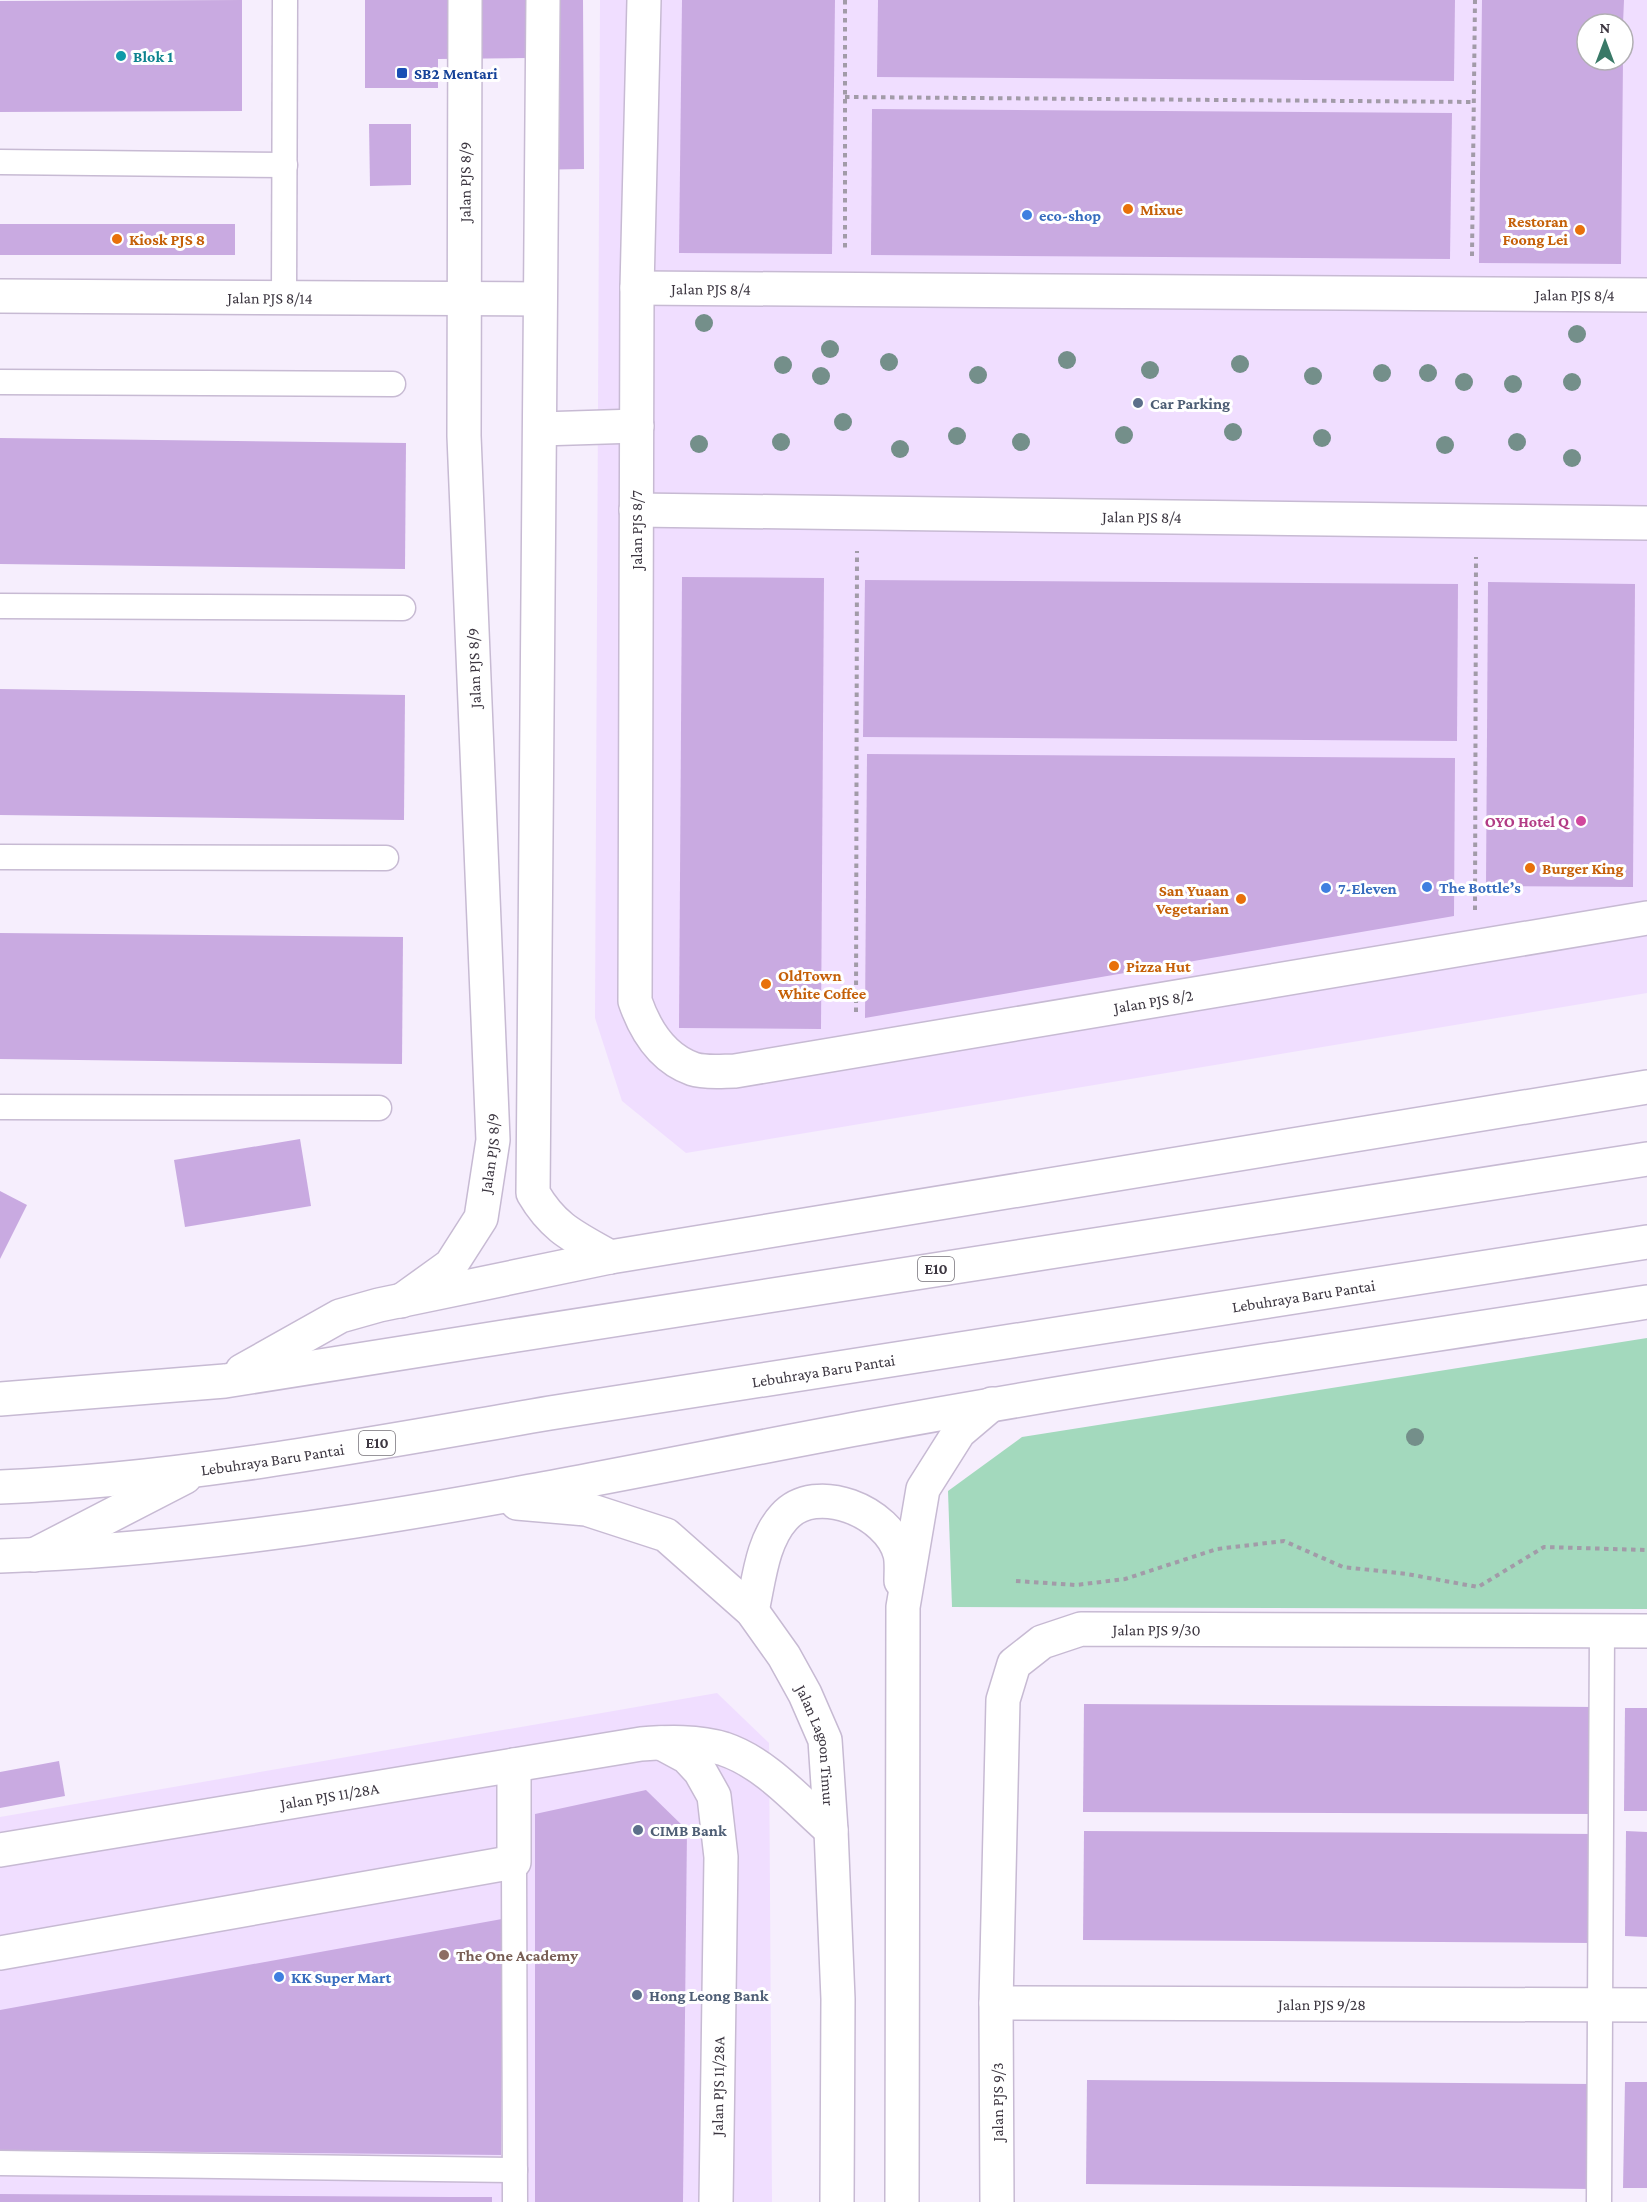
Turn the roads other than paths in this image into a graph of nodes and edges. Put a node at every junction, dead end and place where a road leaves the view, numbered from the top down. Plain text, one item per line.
1 (285, 0) edge
2 (465, 0) edge
3 (543, 0) edge
4 (644, 0) edge
5 (0, 162) edge
6 (285, 165) junction
7 (637, 288) junction
8 (1647, 295) edge
9 (0, 296) edge
10 (285, 297) junction
11 (463, 299) junction
12 (539, 299) junction
13 (0, 382) edge
14 (393, 384) dead end
15 (637, 426) junction
16 (540, 429) junction
17 (636, 510) junction
18 (1647, 523) edge
19 (0, 606) edge
20 (403, 608) dead end
21 (0, 856) edge
22 (387, 858) dead end
23 (1647, 918) edge
24 (664, 1051) joint
25 (1647, 1087) edge
26 (0, 1107) edge
27 (379, 1108) dead end
28 (1647, 1159) edge
29 (1647, 1242) edge
30 (610, 1257) junction
31 (401, 1301) junction
32 (1647, 1302) edge
33 (225, 1381) junction
34 (0, 1399) edge
35 (992, 1404) junction
36 (202, 1468) junction
37 (0, 1487) edge
38 (477, 1500) junction
39 (34, 1555) junction
40 (0, 1556) edge
41 (903, 1607) junction
42 (752, 1611) junction
43 (1602, 1631) junction
44 (1647, 1631) edge
45 (661, 1743) junction
46 (514, 1765) junction
47 (831, 1830) junction
48 (0, 1850) edge
49 (514, 1862) junction
50 (0, 1953) edge
51 (996, 2003) junction
52 (1600, 2004) junction
53 (1647, 2005) edge
54 (0, 2163) edge
55 (515, 2170) junction
56 (515, 2202) edge
57 (716, 2202) edge
58 (837, 2202) edge
59 (902, 2202) edge
60 (997, 2202) edge
61 (1599, 2202) edge

1 - 6 lane
2 - 11 main road, Jalan PJS 8/9
3 - 12 main road
4 - 7 main road, Jalan PJS 8/7
5 - 6 lane
6 - 10 lane
7 - 8 main road, Jalan PJS 8/4
7 - 15 main road, Jalan PJS 8/7
9 - 10 main road, Jalan PJS 8/14
10 - 11 main road, Jalan PJS 8/14
11 - 12 main road, Jalan PJS 8/14
11 - 31 main road, Jalan PJS 8/9
12 - 16 main road
13 - 14 lane
15 - 16 main road
15 - 17 main road, Jalan PJS 8/7
16 - 30 main road
17 - 18 main road, Jalan PJS 8/4
17 - 24 main road, Jalan PJS 8/7
19 - 20 lane
21 - 22 lane
23 - 24 main road, Jalan PJS 8/2
25 - 30 main road
26 - 27 lane
28 - 33 main road, E10
29 - 36 main road, Lebuhraya Baru Pantai / E10
30 - 31 main road
31 - 33 main road
32 - 35 main road
33 - 34 main road, E10
35 - 38 main road
35 - 41 main road
36 - 37 main road, Lebuhraya Baru Pantai / E10
36 - 39 main road
38 - 39 main road
38 - 42 main road, Jalan Lagoon Timur
39 - 40 main road
41 - 42 main road
41 - 59 main road
42 - 47 main road, Jalan Lagoon Timur
43 - 44 main road, Jalan PJS 9/30
43 - 51 main road, Jalan PJS 9/30
43 - 52 lane
45 - 46 main road, Jalan PJS 11/28A
45 - 47 main road, Jalan PJS 11/28A
45 - 57 main road, Jalan PJS 11/28A
46 - 48 main road, Jalan PJS 11/28A
46 - 49 main road
47 - 58 main road, Jalan Lagoon Timur
49 - 50 main road
49 - 55 lane
51 - 52 main road, Jalan PJS 9/28
51 - 60 main road, Jalan PJS 9/3
52 - 53 main road, Jalan PJS 9/28
52 - 61 lane
54 - 55 lane
55 - 56 lane

